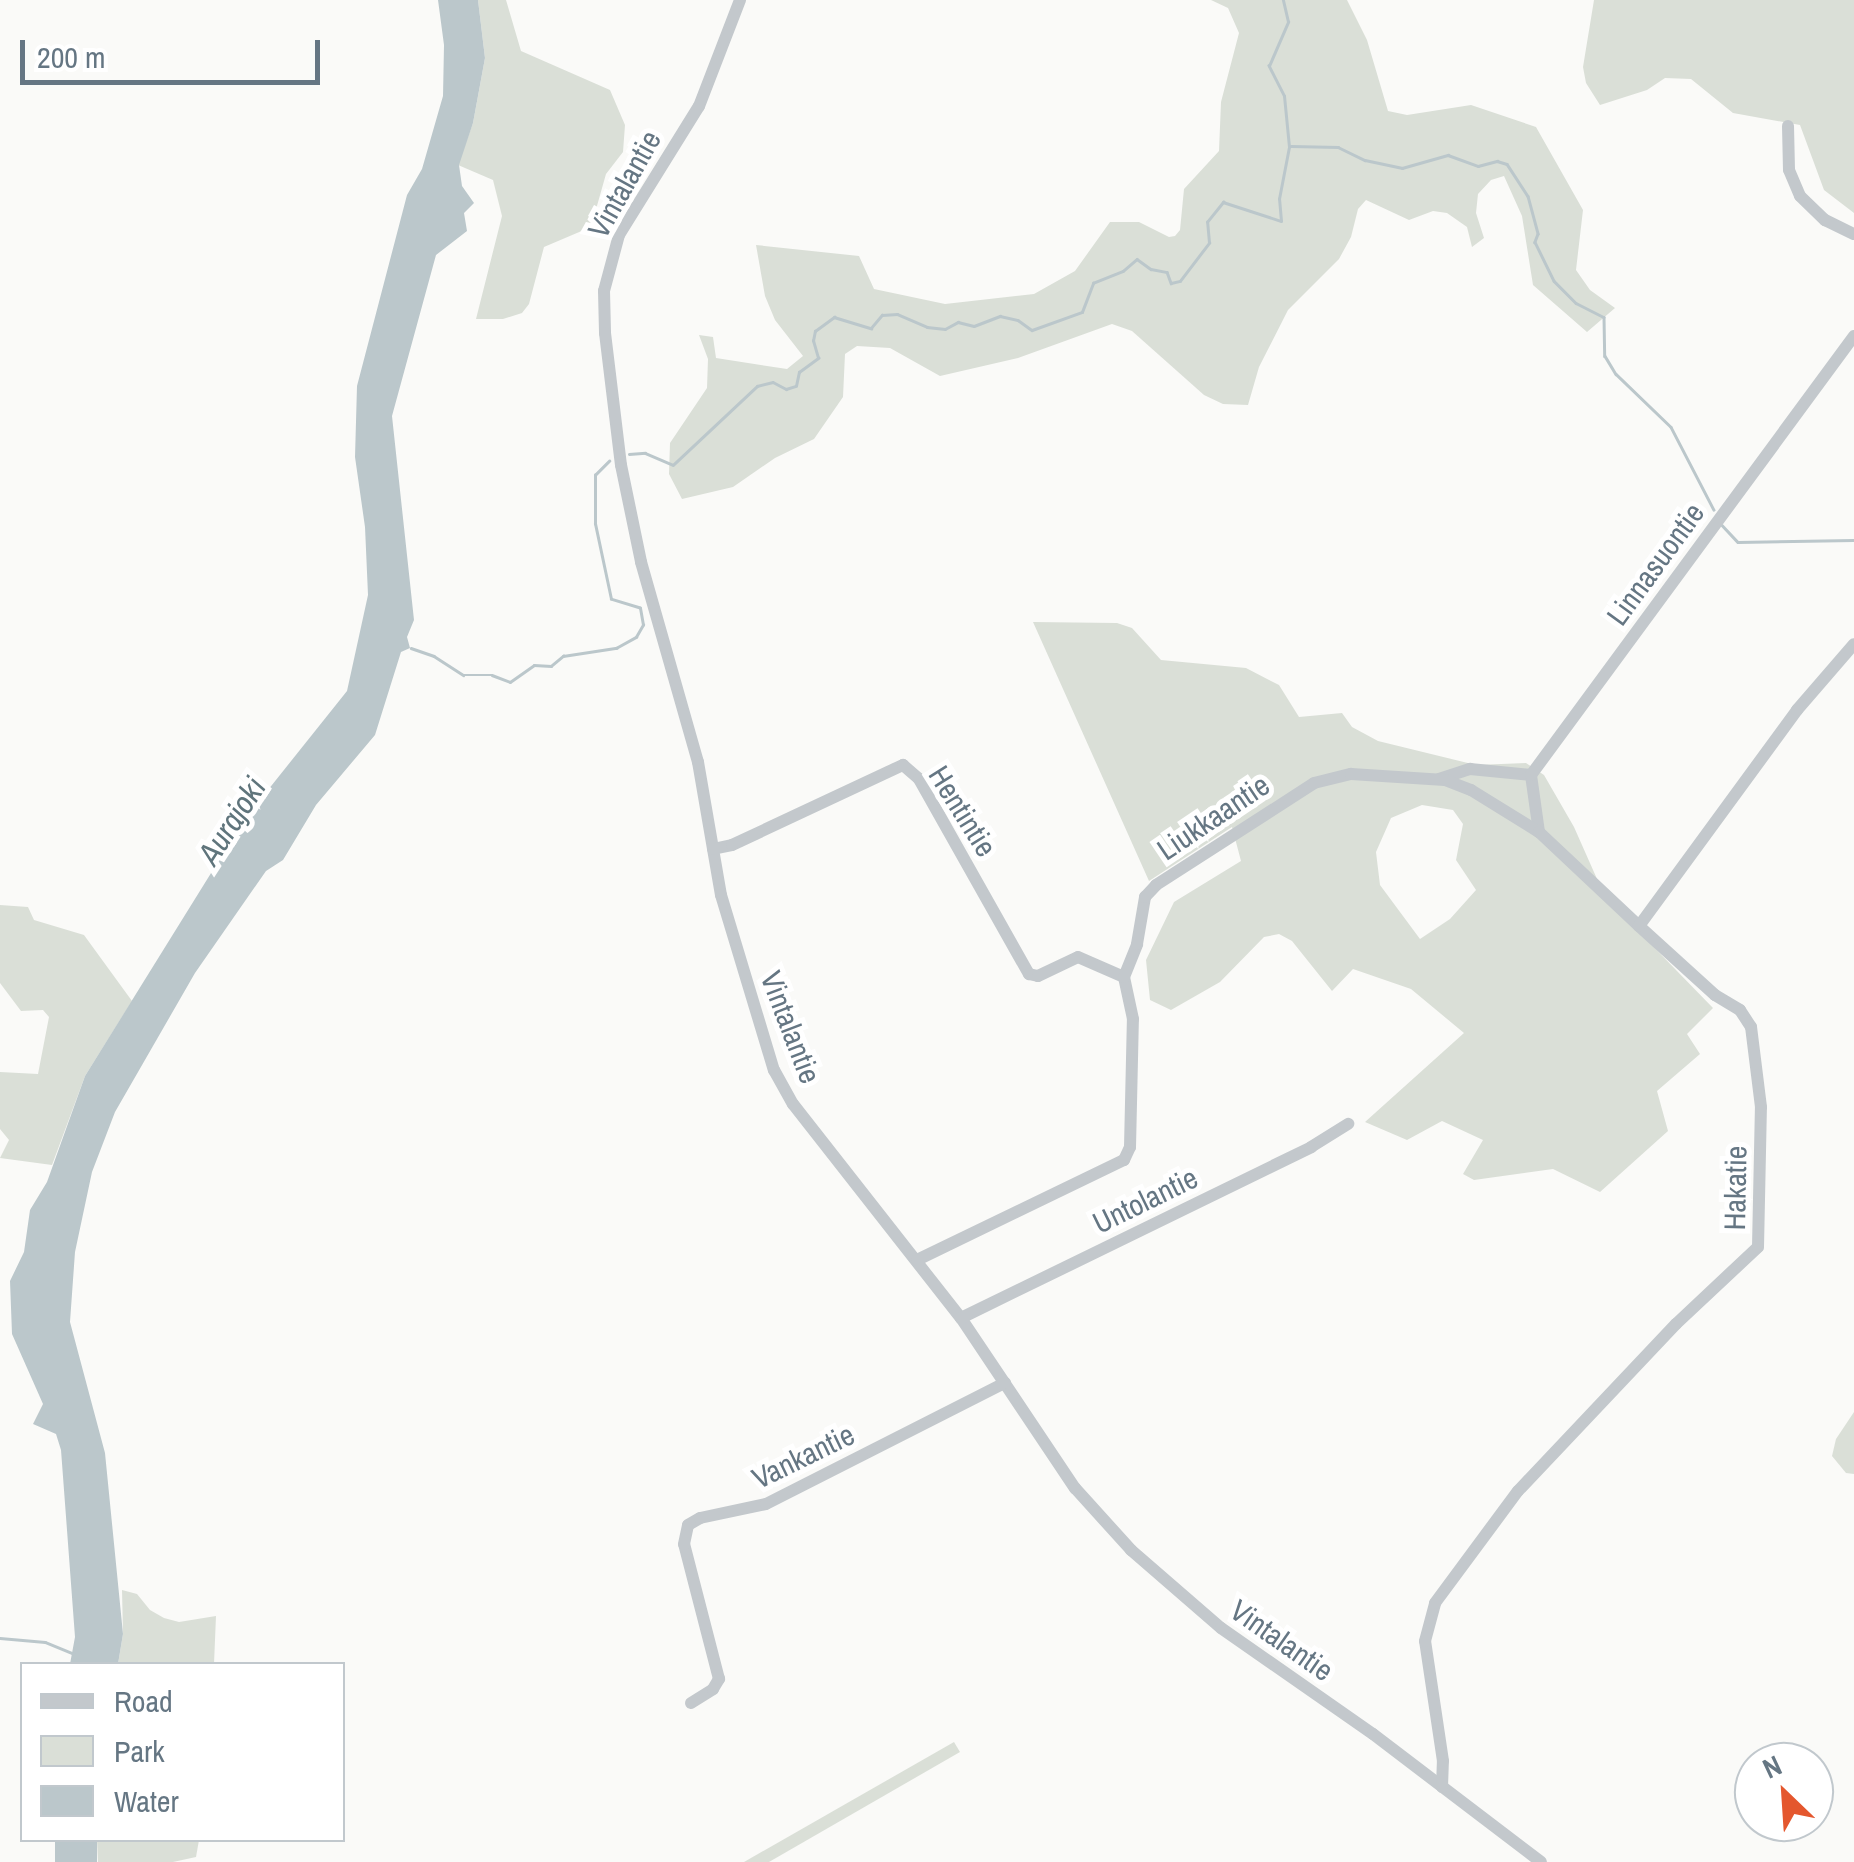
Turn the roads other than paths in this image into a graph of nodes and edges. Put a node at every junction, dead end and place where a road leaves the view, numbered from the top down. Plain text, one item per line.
1 (740, 0) edge
2 (1788, 126) dead end
3 (1854, 234) edge
4 (1854, 336) edge
5 (1854, 644) edge
6 (1531, 775) junction
7 (1436, 780) junction
8 (1540, 832) junction
9 (713, 849) junction
10 (1639, 926) junction
11 (1124, 976) junction
12 (1348, 1124) dead end
13 (917, 1260) junction
14 (961, 1318) junction
15 (1005, 1383) junction
16 (691, 1703) dead end
17 (1442, 1788) junction
18 (1541, 1862) edge

1 - 9 street, Vintalantie
2 - 3 street
4 - 6 street, Linnasuontie
5 - 10 street
6 - 7 street
6 - 8 street
7 - 8 street, Liukkaantie
7 - 11 street, Liukkaantie
8 - 10 street, Liukkaantie
9 - 11 street, Hentintie
9 - 13 street, Vintalantie
10 - 17 street, Hakatie
11 - 13 street, Liukkaantie
12 - 14 street, Untolantie
13 - 14 street, Vintalantie
14 - 15 street, Vintalantie
15 - 16 street, Vankantie
15 - 17 street, Vintalantie
17 - 18 street, Vintalantie

